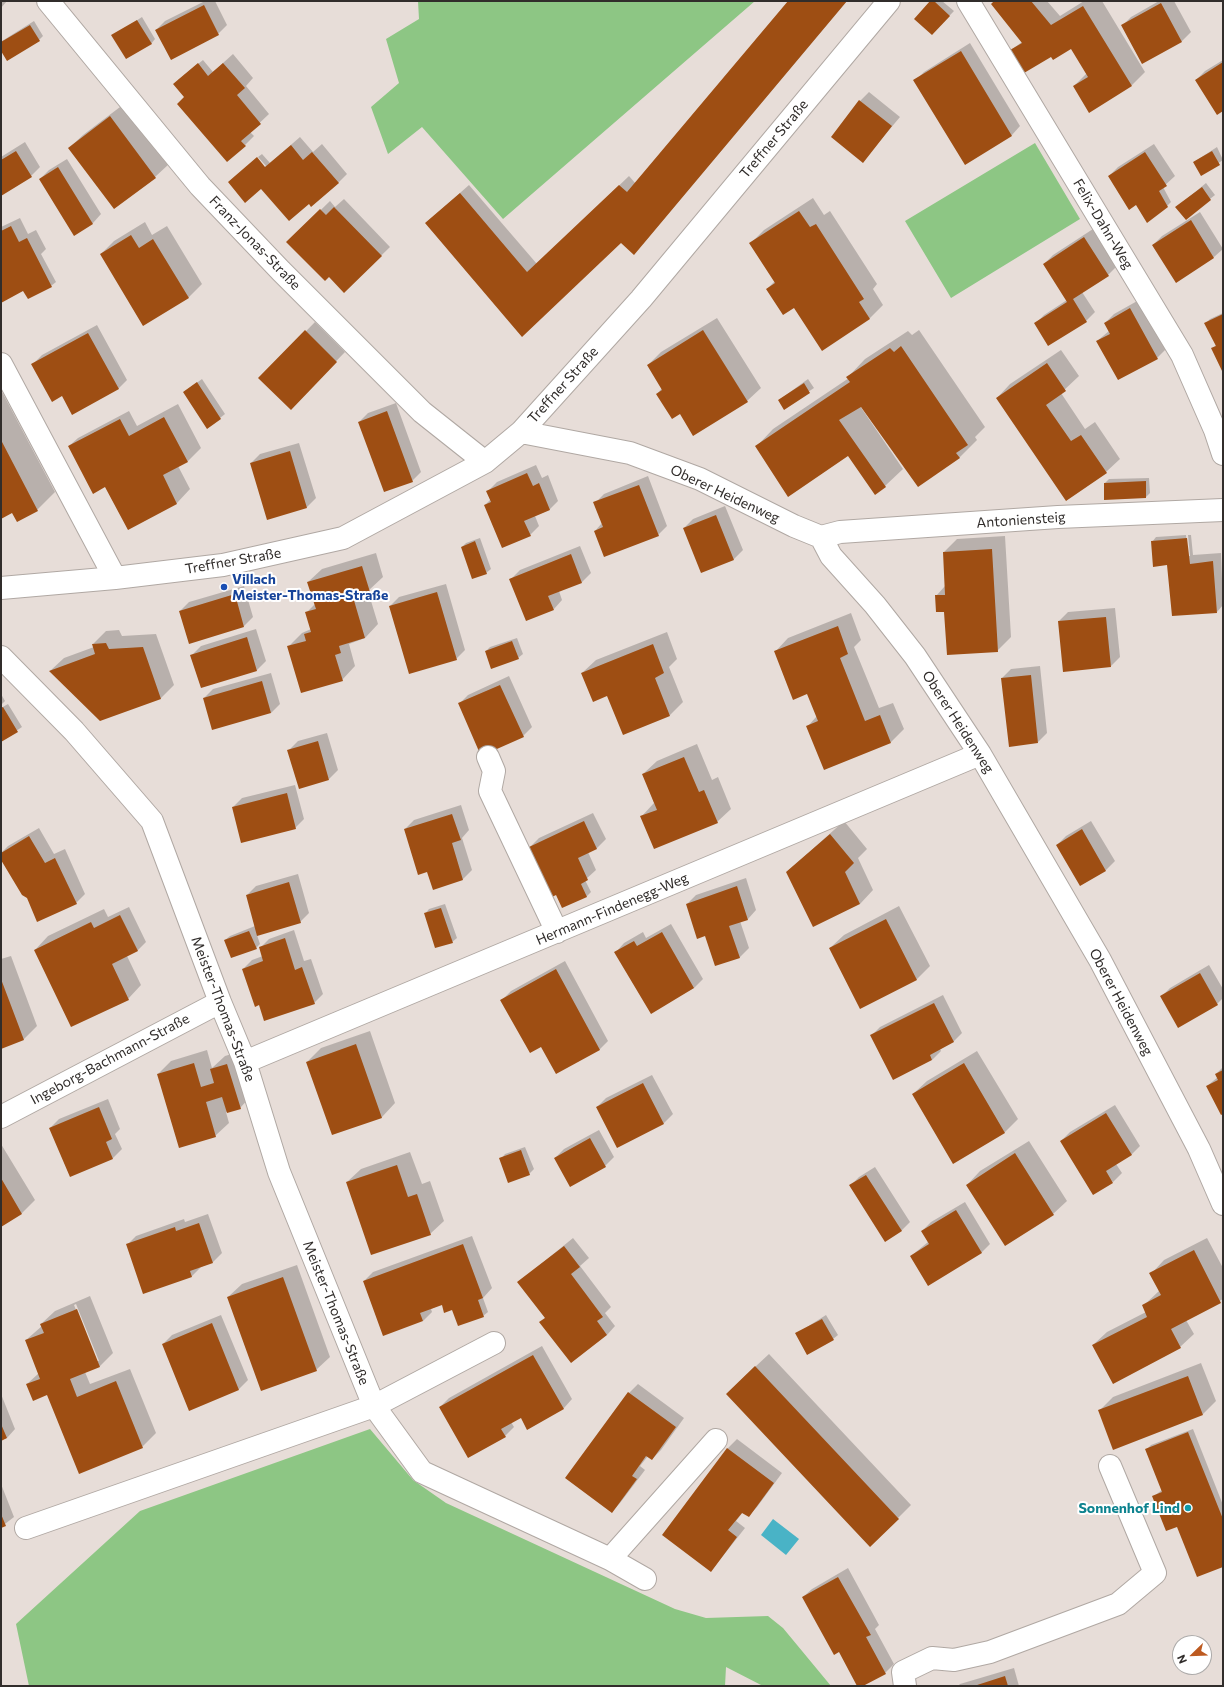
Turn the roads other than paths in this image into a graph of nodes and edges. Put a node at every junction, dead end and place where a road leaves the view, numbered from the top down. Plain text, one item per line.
1 (48, 1) edge
2 (888, 1) edge
3 (968, 1) edge
4 (1, 364) edge
5 (521, 432) junction
6 (1223, 454) edge
7 (485, 462) junction
8 (1223, 510) edge
9 (821, 537) junction
10 (115, 578) junction
11 (1, 588) edge
12 (1, 657) edge
13 (980, 754) junction
14 (488, 757) dead end
15 (557, 932) junction
16 (220, 1002) junction
17 (245, 1062) junction
18 (1, 1117) edge
19 (1223, 1204) edge
20 (494, 1343) dead end
21 (374, 1406) junction
22 (716, 1440) dead end
23 (1110, 1466) dead end
24 (26, 1528) dead end
25 (610, 1559) junction
26 (645, 1579) dead end
27 (905, 1686) edge

1 - 7 street, Franz-Jonas-Straße
2 - 5 street, Treffner Straße
3 - 6 street, Felix-Dahn-Weg
4 - 10 street
5 - 7 street, Treffner Straße
5 - 9 street, Oberer Heidenweg
7 - 10 street, Treffner Straße
8 - 9 street, Antoniensteig
9 - 13 street, Oberer Heidenweg
10 - 11 street, Treffner Straße
12 - 16 street, Meister-Thomas-Straße
13 - 15 street, Hermann-Findenegg-Weg
13 - 19 street, Oberer Heidenweg
14 - 15 street
15 - 17 street, Hermann-Findenegg-Weg
16 - 17 street, Meister-Thomas-Straße
16 - 18 street, Ingeborg-Bachmann-Straße
17 - 21 street, Meister-Thomas-Straße
20 - 21 street
21 - 24 street
21 - 25 street, Meister-Thomas-Straße
22 - 25 street
23 - 27 street
25 - 26 street, Meister-Thomas-Straße

